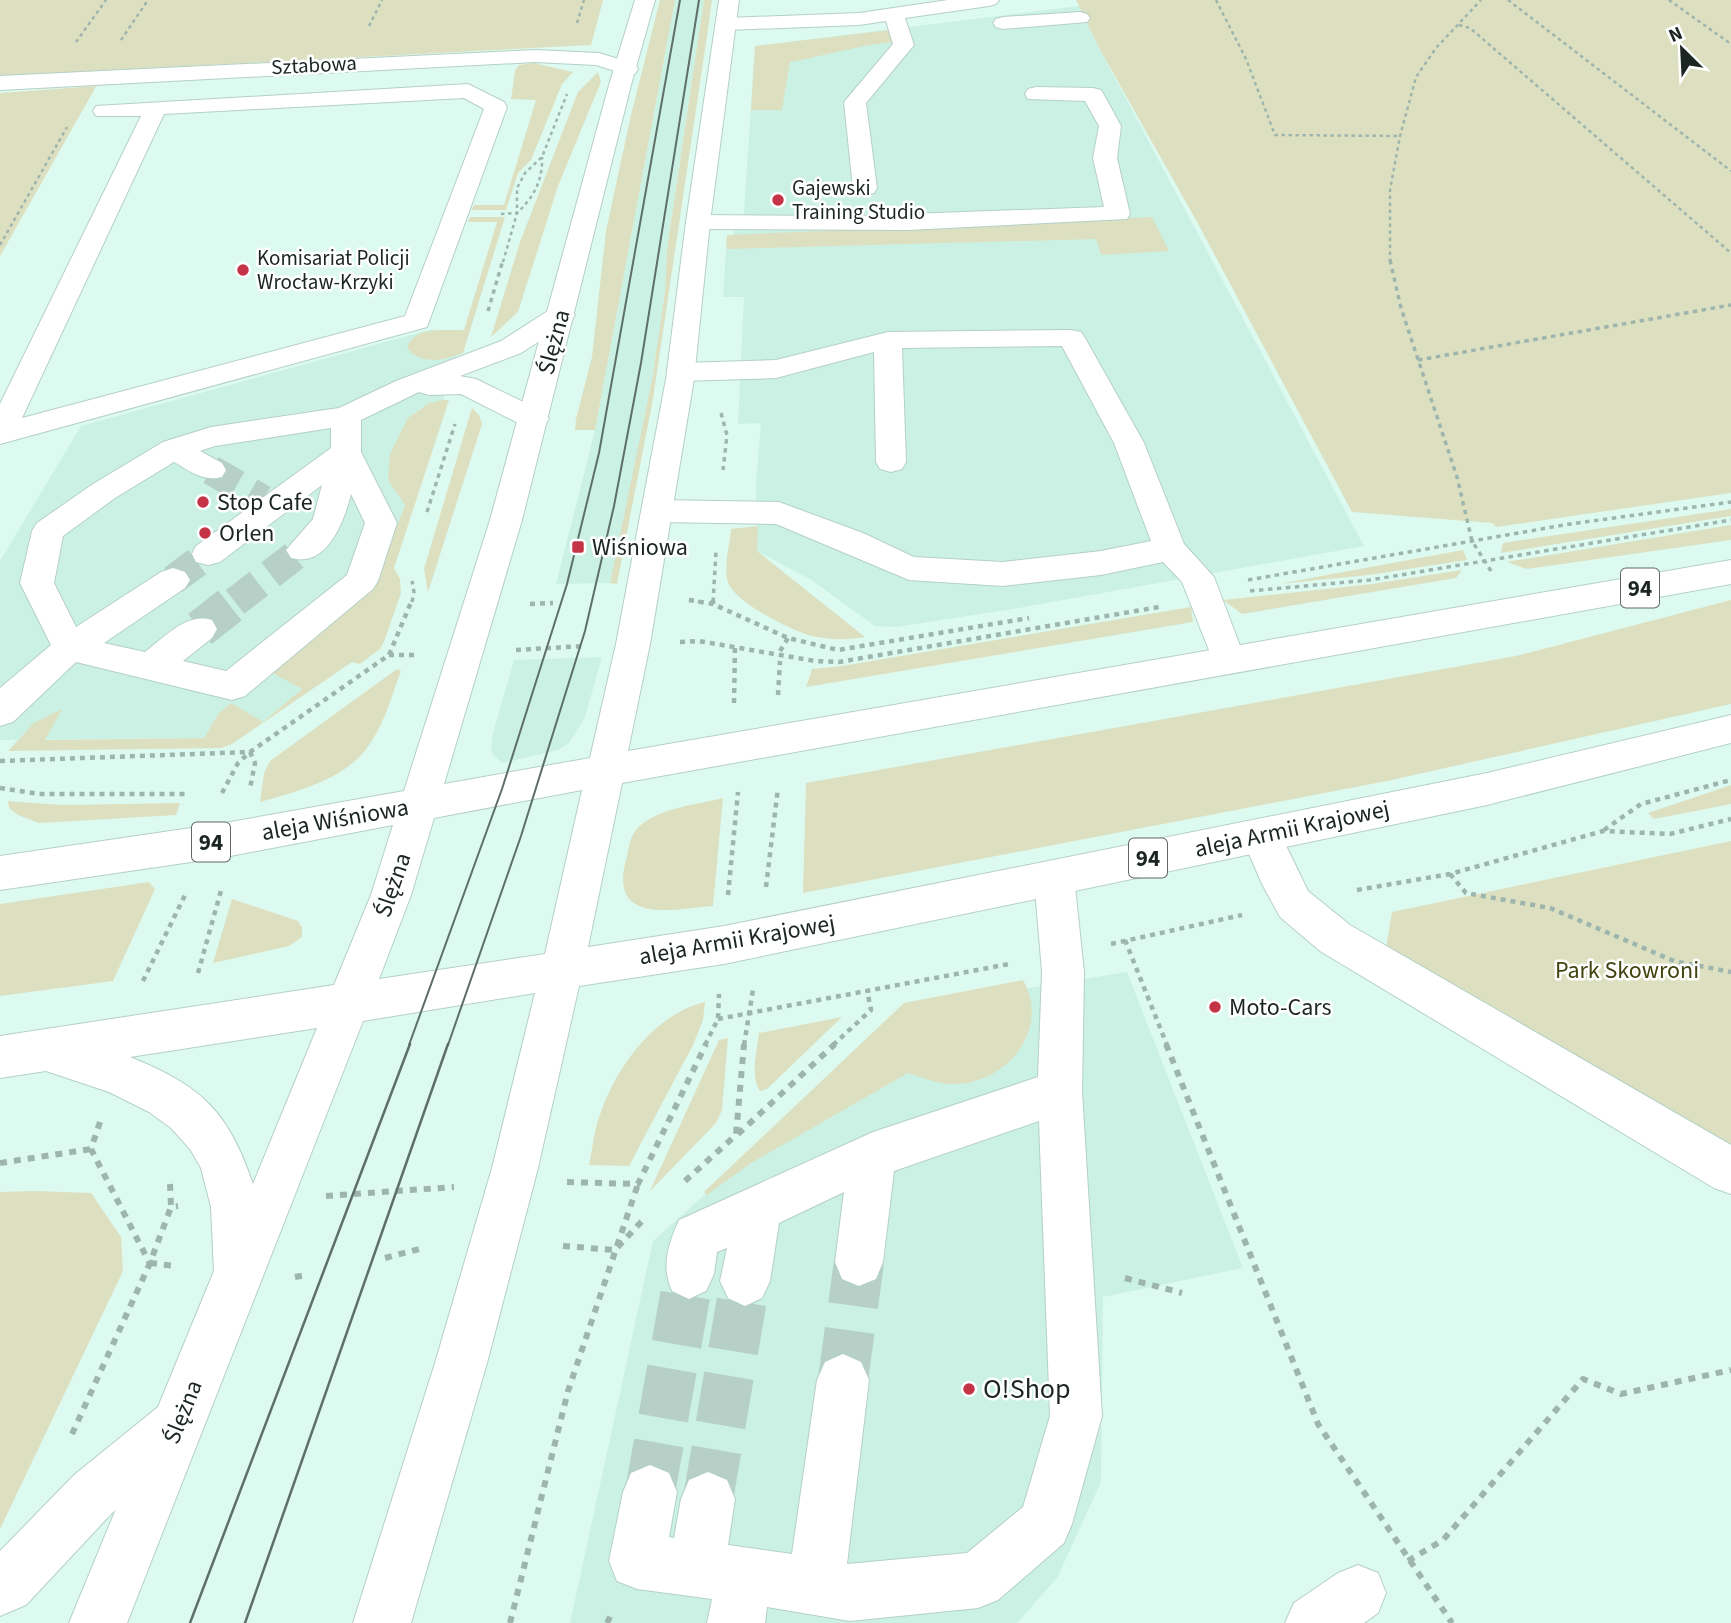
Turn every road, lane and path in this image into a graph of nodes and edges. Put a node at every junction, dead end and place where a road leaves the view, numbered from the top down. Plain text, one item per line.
1 (106, 0) edge
2 (148, 0) edge
3 (382, 0) edge
4 (645, 0) edge
5 (990, 0) edge
6 (1216, 0) edge
7 (1481, 0) edge
8 (1508, 0) edge
9 (1670, 0) edge
10 (728, 12) edge
11 (894, 15) junction
12 (1080, 18) dead end
13 (1003, 23) junction
14 (1459, 25) junction
15 (365, 35) dead end
16 (1014, 44) dead end
17 (1731, 44) edge
18 (115, 50) dead end
19 (69, 51) dead end
20 (593, 58) junction
21 (320, 65) junction
22 (267, 67) junction
23 (626, 69) junction
24 (87, 77) junction
25 (0, 82) edge
26 (287, 92) junction
27 (1036, 94) dead end
28 (156, 108) junction
29 (104, 111) dead end
30 (1399, 136) junction
31 (542, 157) junction
32 (1731, 171) edge
33 (865, 188) dead end
34 (698, 222) junction
35 (0, 245) edge
36 (1731, 253) edge
37 (1731, 305) edge
38 (561, 315) junction
39 (888, 340) junction
40 (391, 359) junction
41 (1418, 360) junction
42 (681, 372) junction
43 (346, 416) junction
44 (534, 419) junction
45 (174, 449) junction
46 (346, 452) junction
47 (891, 462) dead end
48 (211, 470) tunnel mouth
49 (1731, 502) edge
50 (658, 512) junction
51 (1731, 520) edge
52 (1472, 541) junction
53 (1170, 549) junction
54 (302, 550) tunnel mouth
55 (208, 554) tunnel mouth
56 (1485, 561) junction
57 (410, 572) dead end
58 (1731, 572) edge
59 (173, 580) tunnel mouth
60 (1243, 581) dead end
61 (1247, 592) dead end
62 (689, 600) dead end
63 (553, 603) dead end
64 (529, 604) dead end
65 (1162, 606) dead end
66 (1514, 610) junction
67 (1040, 616) dead end
68 (200, 629) tunnel mouth
69 (788, 638) junction
70 (689, 642) dead end
71 (592, 646) dead end
72 (735, 647) junction
73 (70, 648) junction
74 (516, 650) dead end
75 (780, 651) dead end
76 (1228, 659) junction
77 (780, 661) dead end
78 (151, 667) junction
79 (734, 687) dead end
80 (778, 696) dead end
81 (0, 712) edge
82 (1731, 729) edge
83 (250, 752) junction
84 (0, 761) edge
85 (603, 771) junction
86 (1731, 780) edge
87 (779, 783) dead end
88 (0, 788) edge
89 (738, 790) dead end
90 (193, 794) dead end
91 (248, 800) dead end
92 (217, 801) dead end
93 (420, 804) junction
94 (1731, 819) edge
95 (1261, 835) junction
96 (3, 868) edge
97 (1450, 874) dead end
98 (1054, 877) junction
99 (222, 888) dead end
100 (187, 891) dead end
101 (766, 891) dead end
102 (728, 896) dead end
103 (1125, 940) dead end
104 (1009, 964) dead end
105 (562, 970) junction
106 (199, 971) dead end
107 (1731, 972) edge
108 (144, 981) dead end
109 (753, 989) dead end
110 (867, 990) junction
111 (719, 995) dead end
112 (350, 1004) junction
113 (748, 1013) junction
114 (718, 1019) junction
115 (47, 1051) junction
116 (0, 1057) edge
117 (1060, 1091) junction
118 (103, 1111) dead end
119 (736, 1135) junction
120 (90, 1149) junction
121 (873, 1155) junction
122 (0, 1163) edge
123 (1731, 1171) edge
124 (579, 1182) dead end
125 (638, 1184) junction
126 (677, 1188) dead end
127 (437, 1189) dead end
128 (313, 1196) dead end
129 (170, 1207) dead end
130 (758, 1209) junction
131 (649, 1214) dead end
132 (563, 1246) dead end
133 (423, 1248) dead end
134 (615, 1250) junction
135 (385, 1258) dead end
136 (859, 1262) tunnel mouth
137 (150, 1263) junction
138 (175, 1266) dead end
139 (690, 1273) tunnel mouth
140 (237, 1274) junction
141 (745, 1281) tunnel mouth
142 (1731, 1370) edge
143 (843, 1380) tunnel mouth
144 (177, 1426) junction
145 (71, 1437) dead end
146 (650, 1492) tunnel mouth
147 (708, 1499) tunnel mouth
148 (1410, 1560) junction
149 (0, 1588) edge
150 (726, 1589) edge
151 (838, 1600) edge
152 (1336, 1608) edge
153 (99, 1623) edge
154 (382, 1623) edge
155 (510, 1623) edge
156 (1452, 1623) edge

1 - 19 path
2 - 18 path
3 - 15 path
4 - 23 main road, Ślężna
5 - 11 main road
5 - 13 main road
6 - 30 path
7 - 14 path
8 - 32 path
9 - 17 path
10 - 11 main road
10 - 34 main road
11 - 33 main road
12 - 13 main road
13 - 16 main road
14 - 30 path
14 - 36 path
20 - 21 main road, Sztabowa
20 - 23 main road, Sztabowa
20 - 31 path
21 - 22 main road, Sztabowa
21 - 26 main road
22 - 24 main road, Sztabowa
22 - 26 main road
23 - 38 main road, Ślężna
24 - 25 main road, Sztabowa
24 - 35 path
26 - 28 main road
26 - 40 main road
27 - 34 main road
28 - 29 main road
28 - 40 main road
30 - 41 path
31 - 31 path
34 - 42 main road
37 - 41 path
38 - 40 main road
38 - 44 main road, Ślężna
39 - 42 main road
39 - 47 main road
39 - 53 main road
40 - 43 main road
40 - 44 main road
41 - 52 path
42 - 50 main road
43 - 45 main road
43 - 46 main road
44 - 93 main road, Ślężna
45 - 48 main road
45 - 73 main road
46 - 54 main road
46 - 55 main road
46 - 78 main road
49 - 52 path
50 - 53 main road
50 - 85 main road
51 - 56 path
52 - 56 path
52 - 60 path
53 - 76 main road
56 - 61 path
56 - 66 path
57 - 83 path
58 - 66 main road, 94
59 - 73 main road
62 - 69 path
63 - 64 path
65 - 72 path
66 - 76 main road, 94
67 - 69 path
68 - 78 main road
69 - 75 path
70 - 72 path
71 - 74 path
72 - 79 path
73 - 78 main road
73 - 81 main road
76 - 85 main road, 94
77 - 80 path
82 - 95 main road, aleja Armii Krajowej / 94
83 - 84 path
83 - 91 path
83 - 92 path
85 - 93 main road, 94
85 - 105 main road
86 - 94 path
87 - 101 path
88 - 90 path
89 - 102 path
93 - 96 main road, aleja Wiśniowa / 94
93 - 112 main road, Ślężna
95 - 98 main road, aleja Armii Krajowej / 94
95 - 123 main road
97 - 107 path
98 - 105 main road, aleja Armii Krajowej / 94
98 - 117 main road
99 - 106 path
100 - 108 path
103 - 148 path
104 - 110 path
105 - 112 main road, 94
105 - 154 main road
109 - 113 path
110 - 113 path
110 - 119 path
111 - 114 path
112 - 115 main road, 94
112 - 140 main road, Ślężna
113 - 114 path
113 - 119 path
114 - 125 path
115 - 116 main road, 94
115 - 140 main road
117 - 121 main road
117 - 151 main road
118 - 120 path
119 - 126 path
120 - 122 path
120 - 137 path
121 - 130 main road
121 - 136 main road
124 - 125 path
125 - 134 path
127 - 128 path
129 - 137 path
130 - 139 main road
130 - 141 main road
131 - 134 path
132 - 134 path
133 - 135 path
134 - 155 path
137 - 138 path
137 - 145 path
140 - 144 main road, Ślężna
142 - 148 path
143 - 151 main road
144 - 149 main road
144 - 153 main road, Ślężna
146 - 150 main road
147 - 150 main road
148 - 152 path
148 - 156 path
150 - 151 main road

